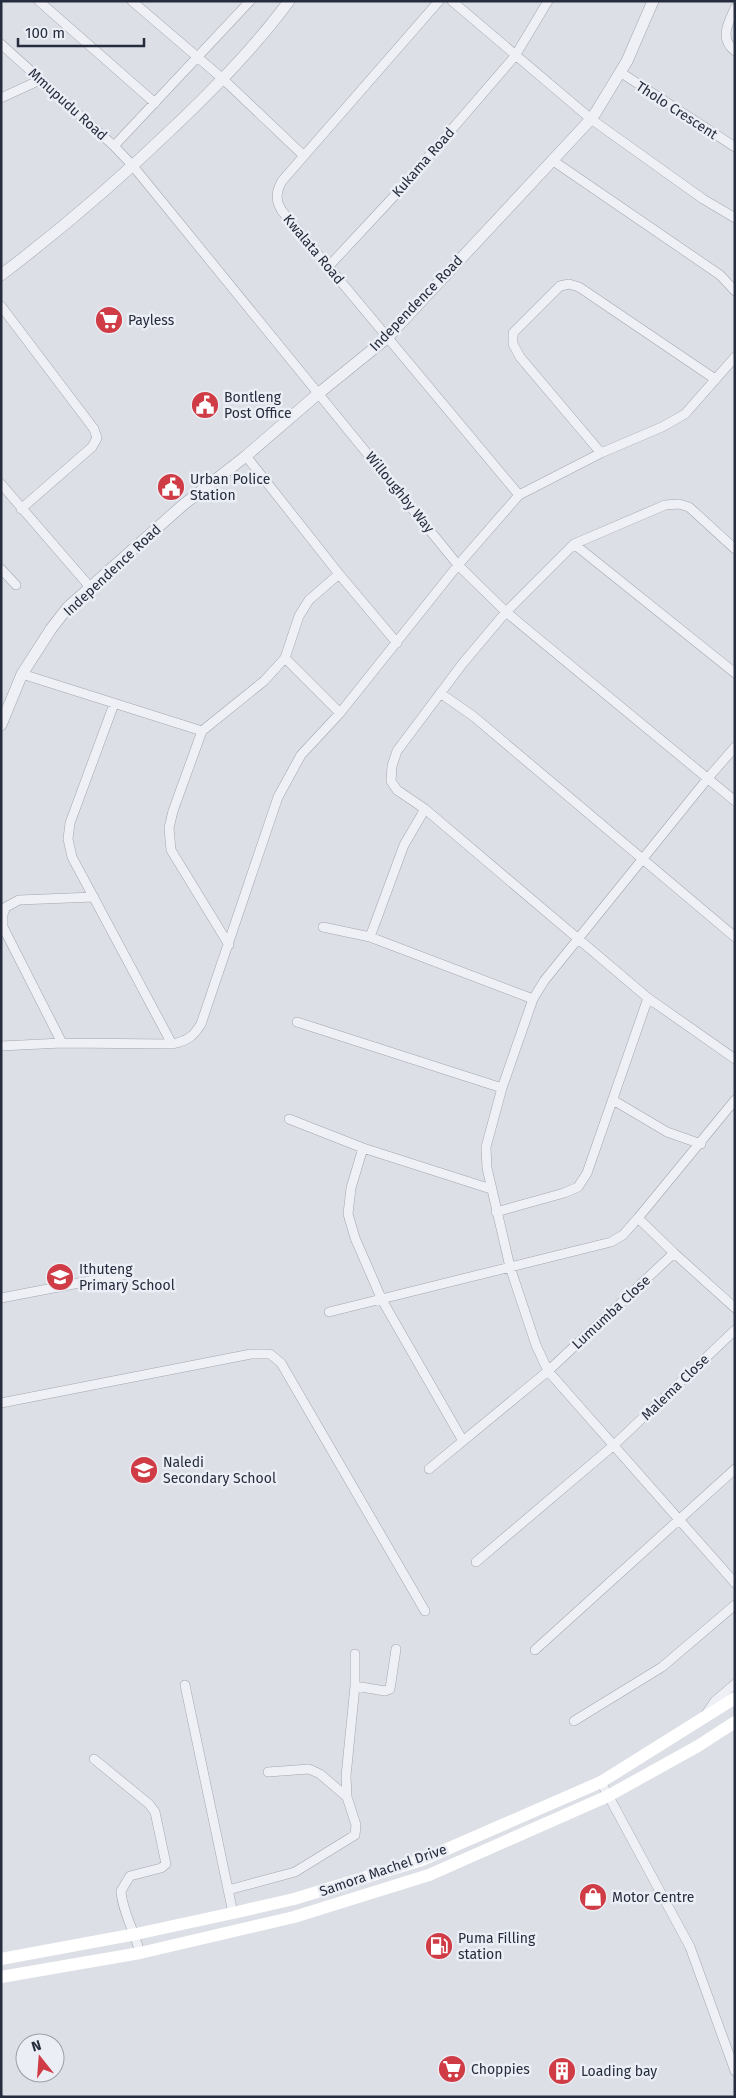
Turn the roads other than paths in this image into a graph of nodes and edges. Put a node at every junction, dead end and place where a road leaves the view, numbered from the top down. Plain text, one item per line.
1 (39, 1) edge
2 (132, 1) edge
3 (250, 1) edge
4 (288, 1) edge
5 (439, 1) edge
6 (452, 1) edge
7 (548, 1) edge
8 (653, 1) edge
9 (735, 8) edge
10 (1, 44) edge
11 (735, 51) edge
12 (515, 56) junction
13 (197, 58) junction
14 (620, 72) junction
15 (223, 79) junction
16 (40, 80) junction
17 (1, 98) edge
18 (155, 103) junction
19 (590, 118) junction
20 (114, 146) junction
21 (735, 147) edge
22 (303, 155) junction
23 (552, 160) junction
24 (133, 166) junction
25 (735, 218) edge
26 (329, 266) junction
27 (1, 275) edge
28 (735, 291) edge
29 (1, 306) edge
30 (387, 338) junction
31 (735, 357) edge
32 (715, 379) junction
33 (319, 392) junction
34 (601, 453) junction
35 (246, 456) junction
36 (1, 484) edge
37 (519, 495) junction
38 (21, 509) junction
39 (574, 544) junction
40 (735, 549) edge
41 (458, 565) junction
42 (1, 569) edge
43 (339, 574) junction
44 (16, 585) dead end
45 (90, 588) junction
46 (506, 612) junction
47 (397, 643) junction
48 (285, 658) junction
49 (735, 673) edge
50 (22, 674) junction
51 (440, 693) junction
52 (114, 704) junction
53 (340, 713) junction
54 (1, 724) edge
55 (202, 731) junction
56 (735, 747) edge
57 (708, 778) junction
58 (735, 801) edge
59 (425, 808) junction
60 (643, 858) junction
61 (94, 897) junction
62 (322, 927) dead end
63 (370, 937) junction
64 (579, 937) junction
65 (735, 937) edge
66 (229, 945) junction
67 (648, 998) junction
68 (533, 999) junction
69 (297, 1022) dead end
70 (62, 1043) junction
71 (172, 1044) junction
72 (1, 1046) edge
73 (735, 1059) edge
74 (502, 1088) junction
75 (613, 1100) junction
76 (735, 1100) edge
77 (289, 1119) dead end
78 (701, 1144) junction
79 (363, 1148) junction
80 (491, 1189) junction
81 (496, 1212) junction
82 (638, 1218) junction
83 (674, 1253) junction
84 (510, 1267) junction
85 (126, 1274) dead end
86 (1, 1298) edge
87 (382, 1300) junction
88 (735, 1308) edge
89 (329, 1312) dead end
90 (735, 1330) edge
91 (548, 1371) junction
92 (1, 1403) edge
93 (463, 1441) junction
94 (614, 1445) junction
95 (429, 1469) dead end
96 (735, 1469) edge
97 (679, 1520) junction
98 (476, 1562) dead end
99 (735, 1583) edge
100 (735, 1605) edge
101 (425, 1611) dead end
102 (396, 1649) dead end
103 (535, 1650) dead end
104 (355, 1654) dead end
105 (735, 1684) edge
106 (185, 1685) dead end
107 (355, 1686) junction
108 (735, 1698) edge
109 (702, 1720) junction
110 (574, 1721) dead end
111 (735, 1722) edge
112 (94, 1759) dead end
113 (268, 1772) dead end
114 (601, 1782) junction
115 (608, 1796) junction
116 (347, 1797) junction
117 (228, 1890) junction
118 (233, 1913) junction
119 (136, 1934) junction
120 (140, 1953) junction
121 (1, 1959) edge
122 (1, 1977) edge
123 (735, 2071) edge

1 - 18 street
2 - 13 street
3 - 13 street
4 - 15 street
5 - 22 street, Kwalata Road
6 - 12 street
7 - 12 street, Kukama Road
8 - 14 street, Independence Road
9 - 11 street
10 - 16 street, Mmupudu Road
12 - 19 street
12 - 26 street, Kukama Road
13 - 15 street
13 - 18 street
14 - 19 street, Independence Road
14 - 21 street, Tholo Crescent
15 - 22 street
15 - 24 street
16 - 17 street
16 - 20 street, Mmupudu Road
18 - 20 street
19 - 23 street, Independence Road
19 - 25 street
20 - 24 street, Mmupudu Road
22 - 26 street, Kwalata Road
23 - 28 street
23 - 30 street, Independence Road
24 - 27 street
24 - 33 street, Willoughby Way
26 - 30 street, Kwalata Road
29 - 38 street
30 - 33 street, Independence Road
30 - 37 street, Kwalata Road
31 - 32 street
32 - 34 street
32 - 34 street
33 - 35 street, Independence Road
33 - 41 street, Willoughby Way
34 - 37 street
35 - 43 street
35 - 45 street, Independence Road
36 - 38 street
37 - 41 street
38 - 45 street
39 - 40 street
39 - 46 street
39 - 49 street
41 - 46 street, Willoughby Way
41 - 47 street
42 - 44 street
43 - 47 street
43 - 48 street
45 - 50 street, Independence Road
46 - 51 street
46 - 57 street, Willoughby Way
47 - 53 street
48 - 53 street
48 - 55 street
50 - 52 street
50 - 54 street, Independence Road
51 - 59 street
51 - 60 street
52 - 55 street
52 - 61 street
53 - 66 street
55 - 66 street
56 - 57 street
57 - 58 street, Willoughby Way
57 - 60 street
59 - 63 street
59 - 64 street
60 - 64 street
60 - 65 street
61 - 70 street
61 - 71 street
62 - 63 street
63 - 68 street
64 - 67 street
64 - 68 street
66 - 71 street
67 - 73 street
67 - 75 street
68 - 74 street
69 - 74 street
70 - 71 street
70 - 72 street
74 - 80 street
75 - 78 street
75 - 81 street
76 - 78 street
77 - 79 street
78 - 82 street
79 - 80 street
79 - 87 street
80 - 81 street
81 - 84 street
82 - 83 street
82 - 84 street
83 - 88 street
83 - 91 street, Lumumba Close
84 - 87 street
84 - 91 street
85 - 86 street
87 - 89 street
87 - 93 street
90 - 94 street, Malema Close
91 - 93 street, Lumumba Close
91 - 94 street
92 - 101 street
93 - 95 street, Lumumba Close
94 - 97 street
94 - 98 street, Malema Close
96 - 97 street
97 - 99 street
97 - 103 street
100 - 110 street
102 - 107 street
104 - 107 street
105 - 109 street
106 - 117 street
107 - 116 street
108 - 109 main road, Samora Machel Drive
109 - 114 main road, Samora Machel Drive
111 - 115 main road, Samora Machel Drive
112 - 119 street
113 - 116 street
114 - 115 street
114 - 118 main road, Samora Machel Drive
115 - 120 main road, Samora Machel Drive
115 - 123 street
116 - 117 street
117 - 118 street
118 - 119 main road, Samora Machel Drive
119 - 120 street
119 - 121 main road, Samora Machel Drive
120 - 122 main road, Samora Machel Drive

